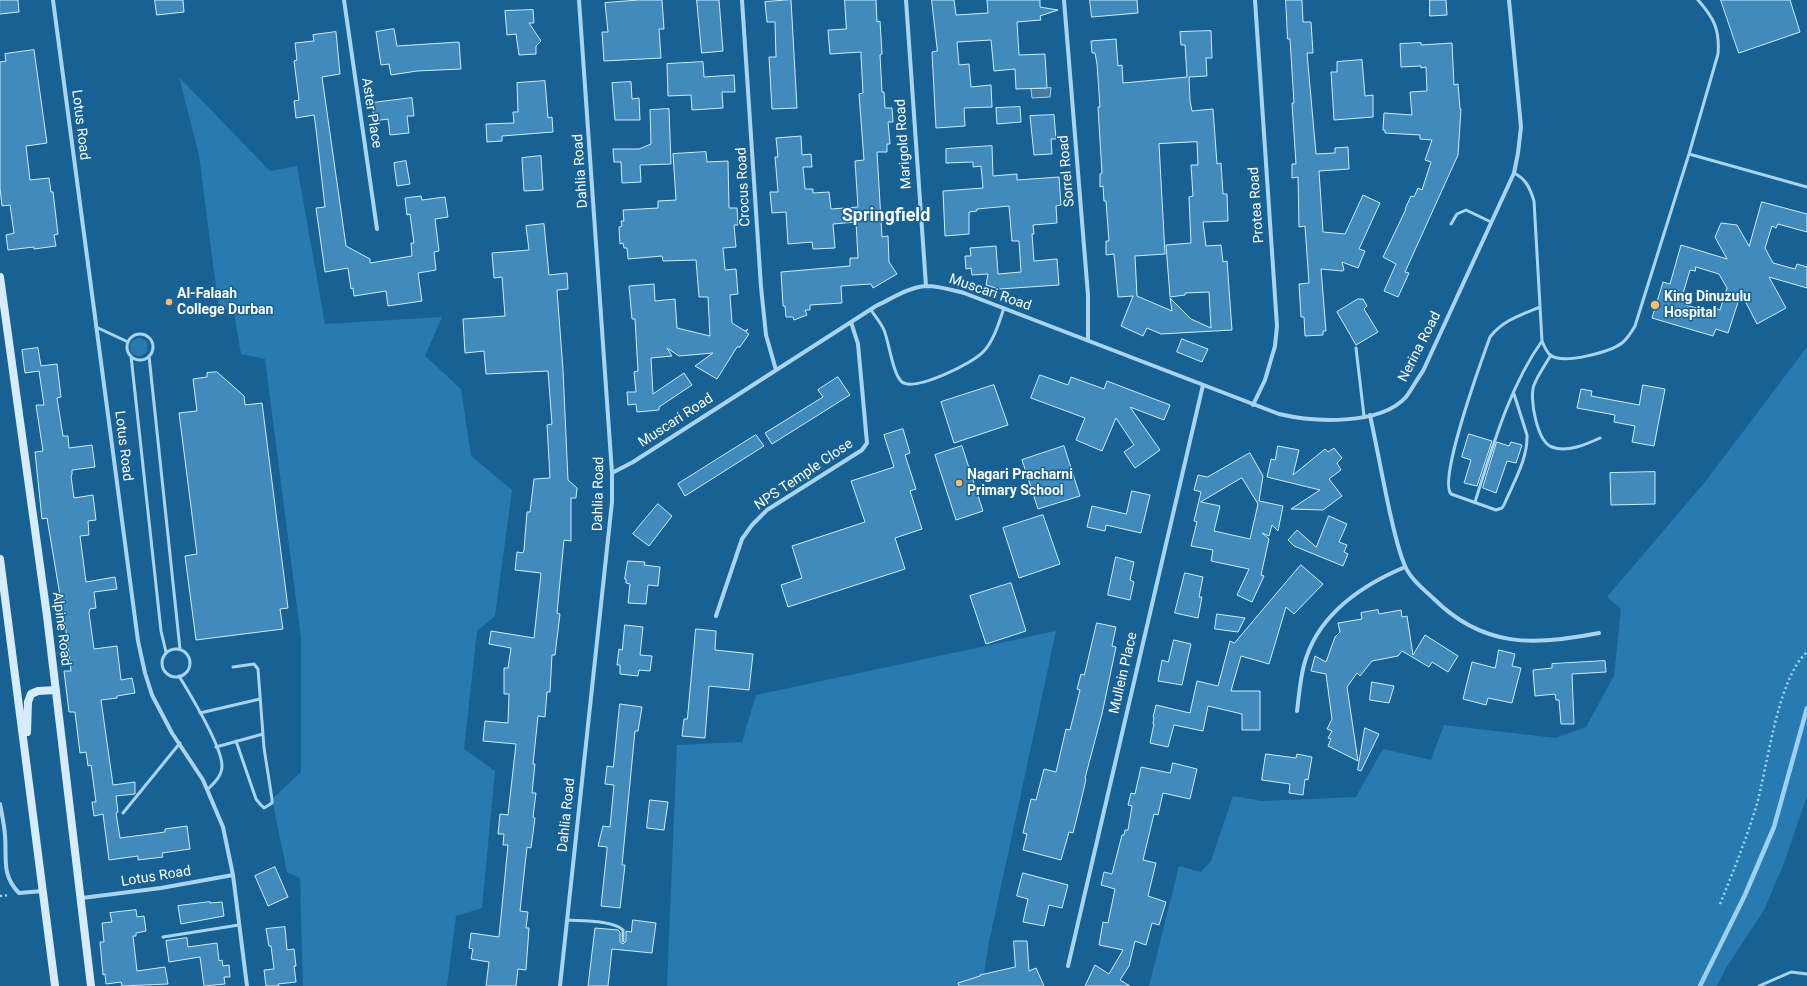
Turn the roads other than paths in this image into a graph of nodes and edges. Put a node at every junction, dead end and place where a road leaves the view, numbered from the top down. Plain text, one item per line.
1 (53, 0) edge
2 (344, 0) edge
3 (580, 0) edge
4 (742, 0) edge
5 (906, 0) edge
6 (1064, 0) edge
7 (1255, 0) edge
8 (1510, 0) edge
9 (1698, 0) edge
10 (1689, 154) junction
11 (1514, 173) junction
12 (1807, 187) edge
13 (1491, 222) junction
14 (1451, 224) dead end
15 (377, 229) dead end
16 (0, 277) edge
17 (926, 286) junction
18 (1540, 307) junction
19 (1004, 308) junction
20 (871, 310) junction
21 (852, 322) junction
22 (96, 327) junction
23 (1088, 340) junction
24 (128, 342) junction
25 (1542, 342) junction
26 (1356, 348) dead end
27 (1551, 355) junction
28 (131, 356) junction
29 (149, 356) junction
30 (776, 370) junction
31 (1202, 385) junction
32 (1514, 394) junction
33 (1253, 405) junction
34 (1370, 415) junction
35 (1364, 416) junction
36 (1600, 438) dead end
37 (612, 473) junction
38 (1475, 502) junction
39 (0, 559) edge
40 (1406, 567) junction
41 (716, 616) dead end
42 (1600, 633) dead end
43 (180, 649) junction
44 (166, 652) junction
45 (233, 667) dead end
46 (179, 676) junction
47 (56, 690) junction
48 (260, 699) junction
49 (1297, 711) dead end
50 (200, 713) junction
51 (263, 734) junction
52 (236, 741) junction
53 (180, 743) junction
54 (216, 747) junction
55 (27, 762) junction
56 (208, 790) junction
57 (0, 804) edge
58 (123, 813) dead end
59 (233, 875) junction
60 (43, 891) junction
61 (82, 898) junction
62 (567, 920) junction
63 (239, 925) junction
64 (163, 937) dead end
65 (623, 941) dead end
66 (1068, 966) dead end
67 (1807, 974) edge
68 (55, 986) edge
69 (91, 986) edge
70 (247, 986) edge
71 (560, 986) edge
72 (1759, 986) edge

1 - 22 street, Lotus Road
2 - 15 street, Aster Place
3 - 37 street, Dahlia Road
4 - 30 street, Crocus Road
5 - 17 street, Marigold Road
6 - 23 street, Sorrel Road
7 - 33 street, Protea Road
8 - 11 street, Nerina Road
9 - 10 lane
10 - 12 lane
10 - 27 lane
11 - 13 street, Nerina Road
11 - 18 lane
13 - 14 lane
13 - 34 street, Nerina Road
16 - 47 main road, Alpine Road
17 - 19 street, Muscari Road
17 - 20 street, Muscari Road
18 - 25 lane
18 - 38 lane
19 - 20 lane
19 - 23 street, Muscari Road
20 - 21 street, Muscari Road
21 - 30 street, Muscari Road
21 - 41 street, NPS Temple Close
22 - 24 lane
22 - 53 street, Lotus Road
23 - 31 street, Muscari Road
24 - 28 lane
24 - 29 lane
25 - 27 lane
25 - 32 lane
26 - 35 lane
27 - 36 lane
28 - 29 lane
28 - 44 lane
29 - 43 lane
30 - 37 street, Muscari Road
31 - 33 street, Muscari Road
31 - 66 street, Mullein Place
32 - 38 lane
32 - 38 lane
33 - 35 street, Muscari Road
34 - 35 street, Muscari Road
34 - 40 street
37 - 62 street, Dahlia Road
39 - 55 main road
40 - 42 street
40 - 49 street
43 - 44 lane
43 - 46 lane
44 - 46 lane
45 - 48 lane
46 - 50 lane
47 - 55 main road
47 - 61 main road, Alpine Road
48 - 50 lane
48 - 51 lane
50 - 54 lane
51 - 52 lane
51 - 52 lane
52 - 54 lane
53 - 56 street, Lotus Road
53 - 58 lane
54 - 56 lane
55 - 60 main road
56 - 59 street, Lotus Road
57 - 60 street
59 - 61 street, Lotus Road
59 - 63 street, Lotus Road
60 - 68 main road
61 - 69 main road, Alpine Road
62 - 65 lane
62 - 71 street, Dahlia Road
63 - 64 lane
63 - 70 street, Lotus Road
67 - 72 lane

